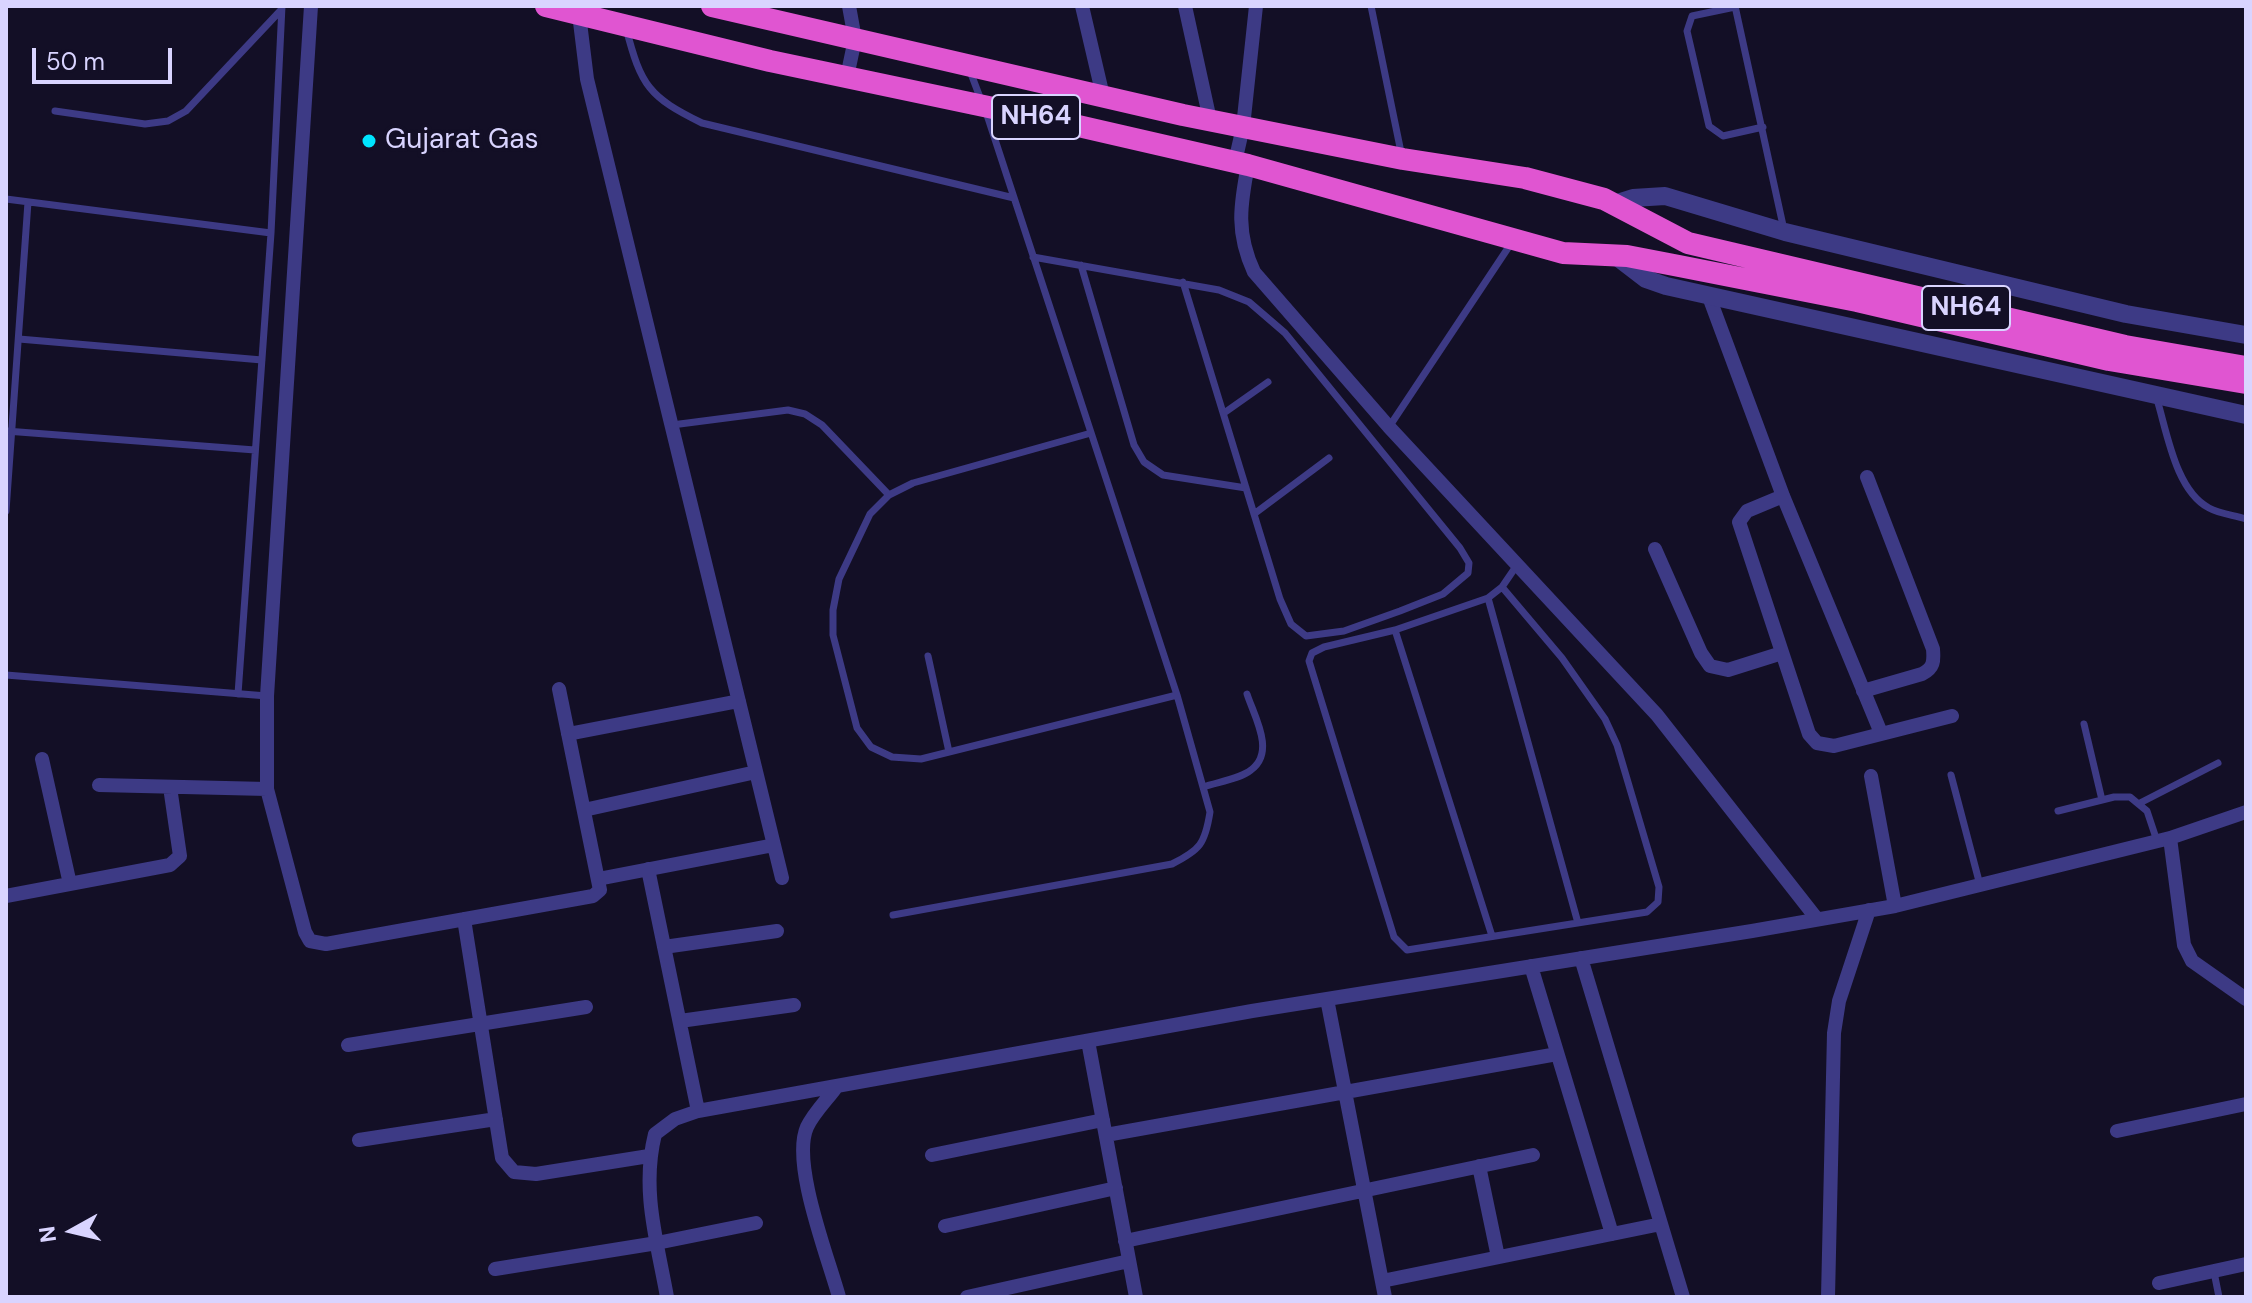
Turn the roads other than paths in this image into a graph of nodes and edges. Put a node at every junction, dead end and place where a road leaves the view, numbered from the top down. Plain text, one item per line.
1 (311, 6) edge
2 (546, 6) edge
3 (712, 6) edge
4 (849, 6) edge
5 (1082, 6) edge
6 (1185, 6) edge
7 (1256, 6) edge
8 (1371, 6) edge
9 (1735, 7) edge
10 (282, 8) edge
11 (578, 10) edge
12 (625, 25) junction
13 (855, 39) junction
14 (968, 65) junction
15 (847, 77) junction
16 (1103, 96) junction
17 (984, 106) junction
18 (55, 111) dead end
19 (1210, 120) junction
20 (1243, 127) junction
21 (1763, 127) junction
22 (1403, 159) junction
23 (1242, 164) junction
24 (1014, 198) junction
25 (6, 199) edge
26 (28, 202) junction
27 (1614, 204) junction
28 (1785, 232) junction
29 (271, 233) junction
30 (1513, 240) junction
31 (1616, 256) junction
32 (1033, 257) junction
33 (1081, 265) junction
34 (1183, 282) junction
35 (1708, 294) junction
36 (2246, 335) edge
37 (19, 339) junction
38 (262, 360) junction
39 (2246, 367) edge
40 (1268, 382) dead end
41 (2246, 383) edge
42 (2156, 396) junction
43 (1224, 413) junction
44 (2246, 415) edge
45 (672, 425) junction
46 (1389, 427) junction
47 (9, 431) edge
48 (1091, 433) junction
49 (255, 450) junction
50 (1329, 458) dead end
51 (1867, 477) dead end
52 (1246, 488) junction
53 (889, 495) junction
54 (1783, 496) junction
55 (6, 511) edge
56 (1254, 514) junction
57 (2246, 519) edge
58 (1655, 549) dead end
59 (1517, 565) junction
60 (1502, 587) junction
61 (1488, 598) junction
62 (1395, 630) junction
63 (1782, 653) junction
64 (928, 656) dead end
65 (6, 675) edge
66 (559, 689) dead end
67 (1863, 691) junction
68 (238, 694) junction
69 (1247, 694) dead end
70 (1177, 695) junction
71 (267, 696) junction
72 (739, 701) junction
73 (1952, 716) dead end
74 (2084, 724) dead end
75 (1881, 733) junction
76 (568, 734) junction
77 (949, 752) junction
78 (42, 759) dead end
79 (2218, 763) dead end
80 (756, 772) junction
81 (1951, 775) dead end
82 (1871, 776) dead end
83 (99, 785) dead end
84 (170, 787) junction
85 (1203, 787) junction
86 (267, 789) junction
87 (2102, 800) junction
88 (2140, 803) junction
89 (584, 810) junction
90 (2058, 811) dead end
91 (2246, 812) edge
92 (2164, 840) junction
93 (774, 845) junction
94 (648, 869) junction
95 (782, 878) dead end
96 (598, 879) junction
97 (70, 884) junction
98 (1980, 885) junction
99 (6, 896) edge
100 (1895, 906) junction
101 (1869, 910) junction
102 (893, 915) dead end
103 (464, 919) junction
104 (1817, 919) junction
105 (1578, 923) junction
106 (777, 931) dead end
107 (1492, 936) junction
108 (664, 947) junction
109 (1581, 958) junction
110 (1531, 966) junction
111 (1327, 999) junction
112 (2246, 999) edge
113 (794, 1005) dead end
114 (586, 1007) dead end
115 (680, 1021) junction
116 (481, 1024) junction
117 (1088, 1041) junction
118 (348, 1045) dead end
119 (1557, 1054) junction
120 (837, 1086) junction
121 (1345, 1091) junction
122 (2246, 1104) edge
123 (698, 1111) junction
124 (496, 1119) junction
125 (1103, 1120) junction
126 (2117, 1131) dead end
127 (1106, 1135) junction
128 (359, 1140) dead end
129 (932, 1155) dead end
130 (1533, 1155) dead end
131 (649, 1156) junction
132 (1479, 1166) junction
133 (1116, 1188) junction
134 (1364, 1190) junction
135 (756, 1223) dead end
136 (1661, 1224) junction
137 (945, 1226) dead end
138 (1612, 1234) junction
139 (1125, 1241) junction
140 (657, 1243) junction
141 (1498, 1257) junction
142 (1129, 1261) junction
143 (2246, 1264) edge
144 (495, 1269) dead end
145 (2214, 1271) junction
146 (1382, 1281) junction
147 (2159, 1283) dead end
148 (667, 1297) edge
149 (839, 1297) edge
150 (967, 1297) edge
151 (1136, 1297) edge
152 (1385, 1297) edge
153 (1683, 1297) edge
154 (1828, 1297) edge
155 (2219, 1297) edge

1 - 71 street
2 - 11 highway, NH64
3 - 13 highway, NH64
4 - 13 street
5 - 16 street
6 - 19 street
7 - 20 street
8 - 22 lane
9 - 21 lane
9 - 21 lane
10 - 18 lane
10 - 29 lane
11 - 12 highway, NH64
11 - 45 street
12 - 15 highway, NH64
12 - 24 lane
13 - 14 highway, NH64
13 - 15 street
14 - 16 highway, NH64
14 - 17 lane
15 - 17 highway, NH64
16 - 19 highway, NH64
17 - 23 highway, NH64
17 - 24 lane
19 - 20 highway, NH64
20 - 22 highway, NH64
20 - 23 street
21 - 28 lane
22 - 27 highway, NH64
23 - 30 highway, NH64
23 - 46 street
24 - 32 lane
25 - 26 lane
26 - 29 lane
26 - 37 lane
27 - 28 street
27 - 39 highway, NH64
28 - 36 street
29 - 38 lane
30 - 31 highway, NH64
30 - 46 lane
31 - 35 street, NH64
31 - 41 highway, NH64
32 - 33 lane
32 - 48 lane
33 - 34 lane
33 - 52 lane
34 - 43 lane
34 - 56 lane
35 - 42 street, NH64
35 - 54 street
37 - 38 lane
37 - 47 lane
38 - 49 lane
40 - 43 lane
42 - 44 street, NH64
42 - 57 lane
43 - 52 lane
45 - 53 lane
45 - 72 street
46 - 59 street
47 - 49 lane
47 - 55 lane
48 - 53 lane
48 - 70 lane
49 - 68 lane
50 - 56 lane
51 - 67 street
52 - 56 lane
53 - 77 lane
54 - 63 street
54 - 67 street
58 - 63 street
59 - 60 lane
59 - 104 street
60 - 61 lane
60 - 105 lane
61 - 62 lane
61 - 105 lane
62 - 107 lane
62 - 107 lane
63 - 75 street
64 - 77 lane
65 - 68 lane
66 - 76 street
67 - 75 street
68 - 71 lane
69 - 85 lane
70 - 77 lane
70 - 85 lane
71 - 86 street
72 - 76 street
72 - 80 street
73 - 75 street
74 - 87 lane
76 - 89 street
78 - 97 street
79 - 88 lane
80 - 89 street
80 - 93 street
81 - 98 lane
82 - 100 street
83 - 84 street
84 - 86 street
84 - 97 street
85 - 102 lane
86 - 103 street
87 - 88 lane
87 - 90 lane
88 - 92 lane
89 - 96 street
91 - 92 street
92 - 98 street
92 - 112 street
93 - 94 street
93 - 95 street
94 - 96 street
94 - 108 street
96 - 103 street
97 - 99 street
98 - 100 street
100 - 101 street
101 - 104 street
101 - 154 street
103 - 116 street
104 - 109 street
105 - 107 lane
106 - 108 street
108 - 115 street
109 - 110 street
109 - 136 street
110 - 111 street
110 - 119 street
111 - 117 street
111 - 121 street
113 - 115 street
114 - 116 street
115 - 123 street
116 - 118 street
116 - 124 street
117 - 120 street
117 - 125 street
119 - 121 street
119 - 138 street
120 - 123 street
120 - 149 street
121 - 127 street
121 - 134 street
122 - 126 street
123 - 131 street
124 - 128 street
124 - 131 street
125 - 127 street
125 - 129 street
127 - 133 street
130 - 132 street
131 - 140 street
132 - 134 street
132 - 141 street
133 - 137 street
133 - 139 street
134 - 139 street
134 - 146 street
135 - 140 street
136 - 138 street
136 - 153 street
138 - 141 street
139 - 142 street
140 - 144 street
140 - 148 street
141 - 146 street
142 - 150 street
142 - 151 street
143 - 145 street
145 - 147 street
145 - 155 lane
146 - 152 street

